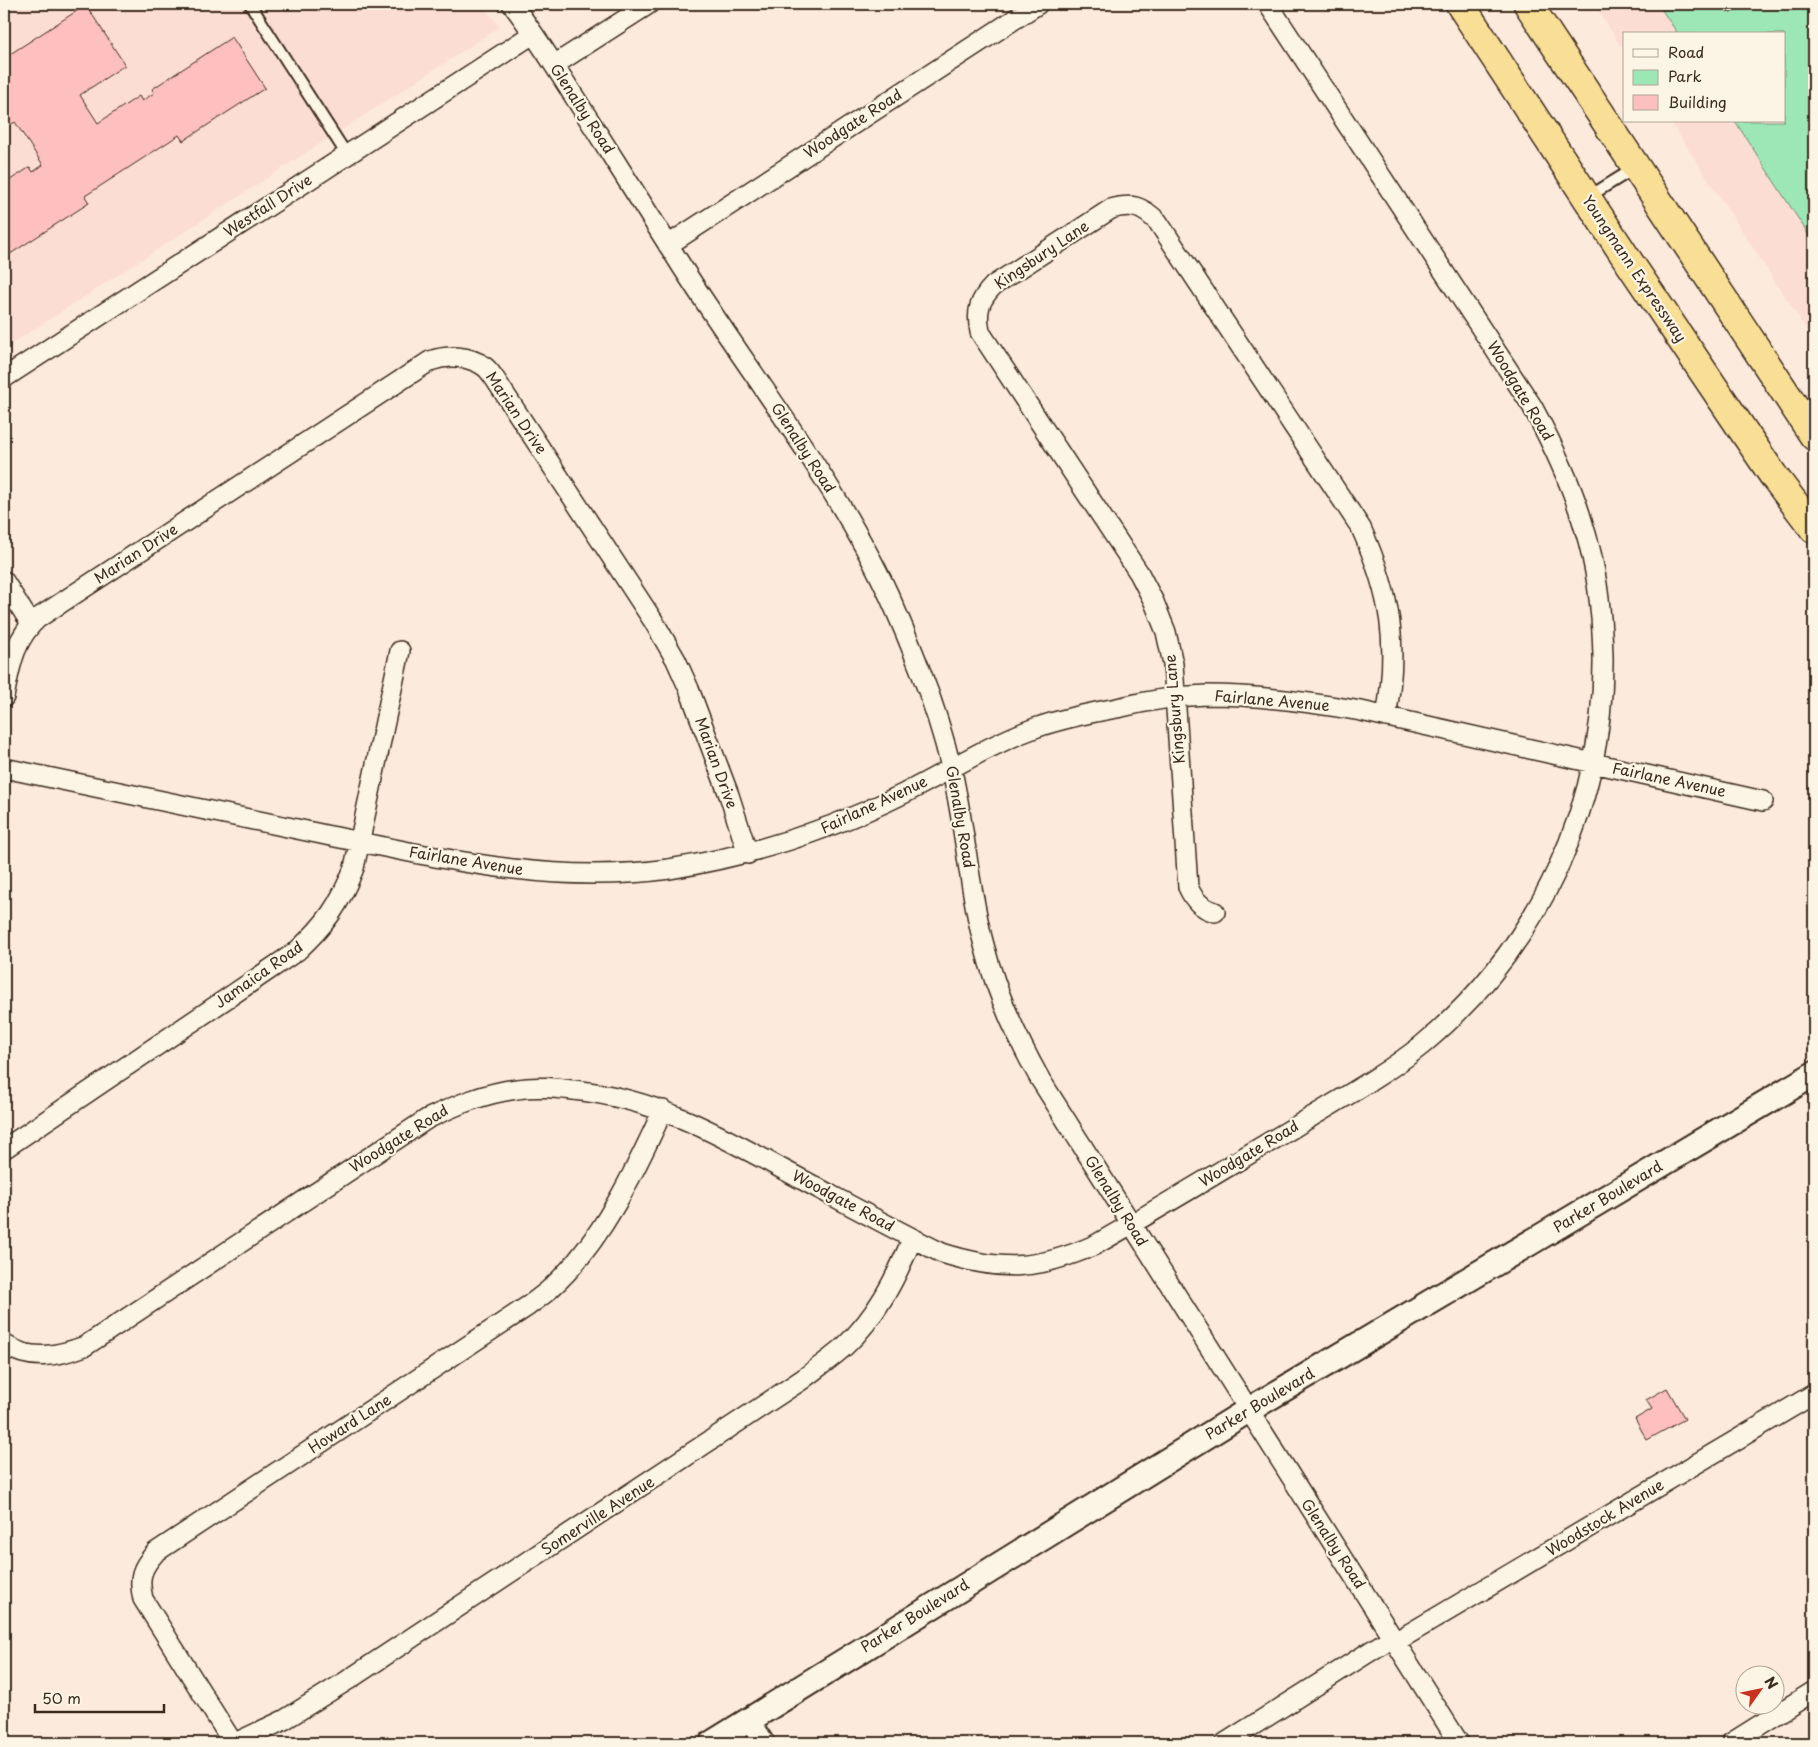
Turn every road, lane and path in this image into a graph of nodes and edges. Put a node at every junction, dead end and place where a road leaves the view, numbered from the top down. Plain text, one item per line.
1 (250, 4) edge
2 (512, 4) edge
3 (649, 4) edge
4 (1038, 4) edge
5 (1268, 4) edge
6 (1460, 4) edge
7 (1528, 4) edge
8 (533, 34) junction
9 (554, 65) junction
10 (347, 155) junction
11 (1636, 168) junction
12 (1587, 198) junction
13 (668, 245) junction
14 (4, 378) edge
15 (1814, 436) edge
16 (1814, 529) edge
17 (4, 581) edge
18 (31, 624) junction
19 (400, 651) dead end
20 (4, 696) edge
21 (1176, 697) junction
22 (1386, 717) junction
23 (1593, 763) junction
24 (951, 767) junction
25 (4, 768) edge
26 (1763, 801) dead end
27 (359, 842) junction
28 (748, 854) junction
29 (1215, 912) dead end
30 (1814, 1074) edge
31 (663, 1110) junction
32 (4, 1149) edge
33 (1131, 1225) junction
34 (912, 1239) junction
35 (4, 1344) edge
36 (1814, 1394) edge
37 (1248, 1411) junction
38 (1394, 1640) junction
39 (1814, 1691) edge
40 (749, 1719) junction
41 (234, 1743) edge
42 (712, 1743) edge
43 (764, 1743) edge
44 (1225, 1743) edge
45 (1459, 1743) edge
46 (1731, 1743) edge

1 - 10 lane
2 - 8 street, Glenalby Road
3 - 9 street
4 - 13 street, Woodgate Road
5 - 23 street, Woodgate Road
6 - 12 highway, Youngmann Expressway
7 - 11 highway
8 - 9 street, Glenalby Road
8 - 10 street, Westfall Drive
9 - 13 street, Glenalby Road
10 - 14 street, Westfall Drive
11 - 12 lane
11 - 15 highway
12 - 16 highway, Youngmann Expressway
13 - 24 street, Glenalby Road
17 - 18 street
18 - 20 street
18 - 28 street, Marian Drive
19 - 27 street, Jamaica Road
21 - 22 street, Fairlane Avenue
21 - 22 street, Kingsbury Lane
21 - 24 street, Fairlane Avenue
21 - 29 street, Kingsbury Lane
22 - 23 street, Fairlane Avenue
23 - 26 street, Fairlane Avenue
23 - 33 street, Woodgate Road
24 - 28 street, Fairlane Avenue
24 - 33 street, Glenalby Road
25 - 27 street, Fairlane Avenue
27 - 28 street, Fairlane Avenue
27 - 32 street, Jamaica Road
30 - 37 street, Parker Boulevard
31 - 34 street, Woodgate Road
31 - 35 street, Woodgate Road
31 - 41 street, Howard Lane
33 - 34 street, Woodgate Road
33 - 37 street, Glenalby Road
34 - 41 street, Somerville Avenue
36 - 38 street, Woodstock Avenue
37 - 38 street, Glenalby Road
37 - 40 street, Parker Boulevard
38 - 44 street, Woodstock Avenue
38 - 45 street, Glenalby Road
39 - 46 street
40 - 42 street, Parker Boulevard
40 - 43 street

